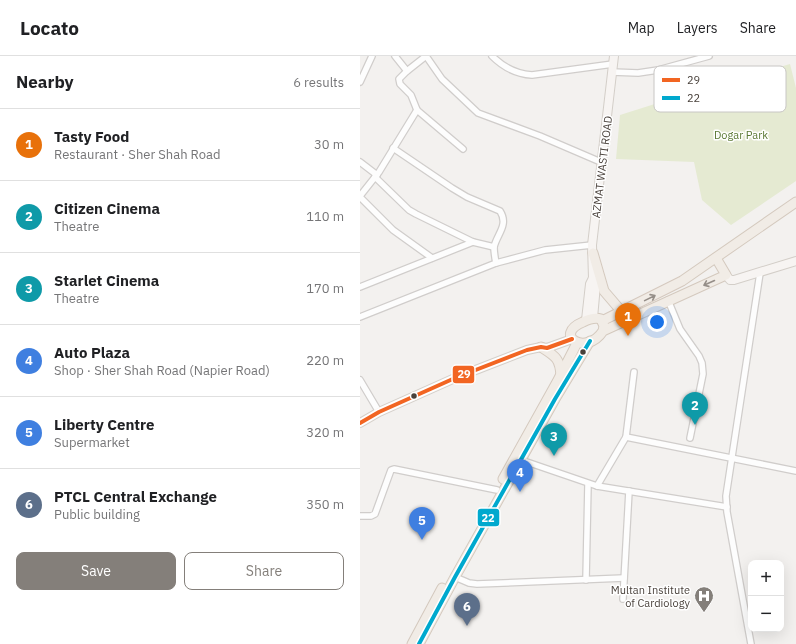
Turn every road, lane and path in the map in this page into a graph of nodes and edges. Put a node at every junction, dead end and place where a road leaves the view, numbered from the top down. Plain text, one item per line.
1 (372, 56) edge
2 (395, 56) edge
3 (426, 56) edge
4 (492, 56) edge
5 (709, 56) edge
6 (613, 64) edge
7 (673, 66) edge
8 (407, 71) junction
9 (654, 71) edge
10 (360, 82) edge
11 (417, 110) junction
12 (393, 148) junction
13 (463, 150) dead end
14 (360, 162) edge
15 (603, 163) junction
16 (376, 176) junction
17 (360, 196) edge
18 (796, 202) edge
19 (473, 242) junction
20 (494, 248) junction
21 (593, 249) junction
22 (432, 258) junction
23 (716, 258) junction
24 (796, 262) edge
25 (496, 263) junction
26 (760, 272) junction
27 (726, 275) junction
28 (360, 287) edge
29 (668, 300) junction
30 (622, 312) junction
31 (360, 317) edge
32 (596, 323) junction
33 (573, 339) junction
34 (590, 341) junction
35 (541, 347) junction
36 (634, 372) dead end
37 (360, 380) edge
38 (560, 381) junction
39 (379, 412) junction
40 (360, 423) edge
41 (626, 437) junction
42 (690, 438) dead end
43 (732, 459) junction
44 (521, 460) junction
45 (796, 471) edge
46 (588, 484) junction
47 (597, 486) junction
48 (497, 490) junction
49 (628, 491) junction
50 (727, 507) junction
51 (360, 516) edge
52 (455, 577) junction
53 (624, 578) junction
54 (586, 580) junction
55 (623, 599) dead end
56 (412, 644) edge
57 (419, 644) edge
58 (751, 644) edge

1 - 10 street
2 - 8 street
3 - 8 street
3 - 15 street
4 - 6 street
5 - 7 street
6 - 9 street
6 - 15 main road, AZMAT WASTI ROAD
8 - 11 street
11 - 12 street
11 - 13 street
12 - 16 street
12 - 20 street
14 - 16 street
15 - 21 main road, AZMAT WASTI ROAD
16 - 17 street
16 - 19 street
17 - 22 street
18 - 23 main road
19 - 20 street
19 - 22 street
20 - 25 street
21 - 25 street
21 - 30 main road
21 - 32 main road, AZMAT WASTI ROAD
22 - 28 street
23 - 27 main road
30 -> 23 main road
24 - 26 main road
25 - 31 street
26 - 27 main road
26 - 43 street
27 -> 29 main road
29 - 32 main road
29 - 42 street
30 - 32 main road
32 - 33 main road
32 - 34 main road
33 - 34 main road
33 - 35 main road
33 - 38 main road
34 - 38 main road
35 - 38 main road
35 - 39 main road
36 - 41 street
37 - 39 street
38 - 44 main road
38 - 48 main road
39 - 40 main road
41 - 43 street
41 - 47 street
43 - 45 street
43 - 50 street
44 - 46 street
44 - 52 main road
46 - 47 street
46 - 54 street
47 - 49 street
48 - 51 street
48 - 56 main road
49 - 50 street
49 - 53 street
50 - 58 street
52 - 54 street
52 - 57 main road
53 - 54 street
53 - 55 street

